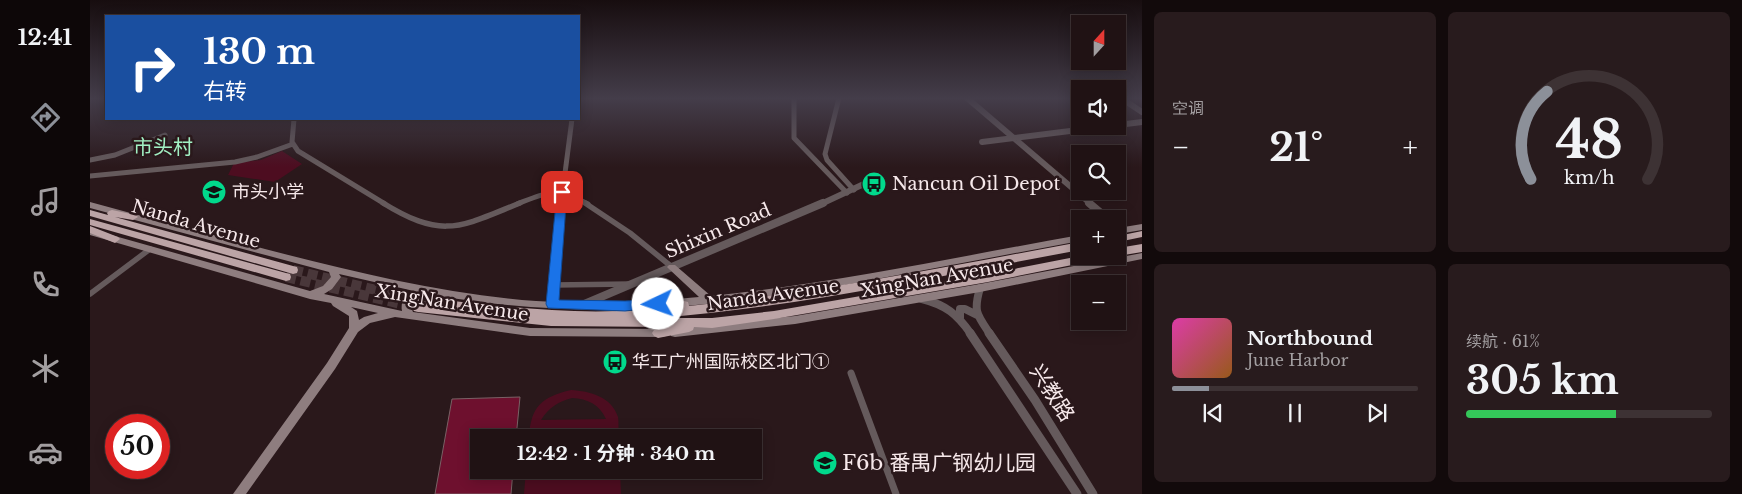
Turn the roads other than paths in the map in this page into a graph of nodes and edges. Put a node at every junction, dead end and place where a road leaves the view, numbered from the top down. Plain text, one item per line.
1 (294, 121) edge
2 (572, 121) edge
3 (795, 121) edge
4 (833, 121) edge
5 (994, 121) edge
6 (1142, 122) edge
7 (1126, 124) edge
8 (1071, 131) edge
9 (165, 135) dead end
10 (1013, 138) junction
11 (982, 142) dead end
12 (293, 144) junction
13 (90, 160) edge
14 (90, 176) edge
15 (866, 183) dead end
16 (851, 191) junction
17 (562, 192) junction
18 (90, 205) edge
19 (1097, 210) edge
20 (90, 211) edge
21 (133, 217) junction
22 (90, 222) edge
23 (1142, 226) edge
24 (90, 230) edge
25 (1126, 230) edge
26 (1126, 233) edge
27 (1142, 234) edge
28 (115, 239) joint
29 (1071, 240) edge
30 (1071, 248) edge
31 (1142, 248) edge
32 (150, 249) junction
33 (1126, 251) edge
34 (1142, 256) edge
35 (1071, 261) edge
36 (672, 267) junction
37 (333, 270) junction
38 (554, 284) junction
39 (632, 284) junction
40 (980, 288) junction
41 (90, 294) edge
42 (310, 295) junction
43 (920, 298) junction
44 (330, 299) junction
45 (708, 299) junction
46 (420, 304) junction
47 (552, 304) junction
48 (750, 304) junction
49 (582, 305) junction
50 (625, 306) junction
51 (394, 313) junction
52 (977, 315) junction
53 (960, 318) junction
54 (712, 322) junction
55 (354, 329) junction
56 (658, 333) junction
57 (851, 373) dead end
58 (239, 494) edge
59 (896, 494) edge
60 (1077, 494) edge
61 (1093, 494) edge

1 - 12 street
2 - 17 street
3 - 16 street
4 - 16 street
5 - 10 street
6 - 7 street
8 - 10 street
9 - 13 street
10 - 11 street
10 - 19 street
12 - 14 street
12 - 17 street
15 - 16 street, Shixin Road
16 - 36 street, Shixin Road
17 - 36 street
17 - 38 street
18 - 21 main road, XingNan Avenue
20 - 21 highway
20 - 22 highway, Nanda Avenue
21 - 37 main road, XingNan Avenue
23 - 25 main road
24 - 28 highway
26 - 27 highway
28 - 32 main road, XingNan Avenue
29 - 45 main road, XingNan Avenue
30 - 48 highway, Nanda Avenue
31 - 33 highway
32 - 41 street
32 - 42 main road, XingNan Avenue
34 - 40 main road, XingNan Avenue
35 - 54 highway, Nanda Avenue
36 - 39 street, Shixin Road
36 - 45 main road
37 - 42 main road
37 - 46 main road, XingNan Avenue
38 - 39 street
38 - 47 street
39 - 49 street, Shixin Road
40 - 43 main road, XingNan Avenue
40 - 52 street
42 - 44 main road, XingNan Avenue
43 - 53 street
43 - 56 main road, XingNan Avenue
44 - 51 main road, XingNan Avenue
44 - 55 main road
45 - 50 main road, XingNan Avenue
46 - 47 main road, XingNan Avenue
46 - 48 highway, Nanda Avenue
46 - 51 main road, XingNan Avenue
46 - 54 highway, Nanda Avenue
46 - 56 main road, XingNan Avenue
47 - 49 main road, XingNan Avenue
48 - 50 highway
49 - 50 main road, XingNan Avenue
51 - 55 main road
52 - 53 street
52 - 61 street, 兴教路
53 - 60 street, 兴教路
54 - 56 highway
55 - 58 main road
57 - 59 street

